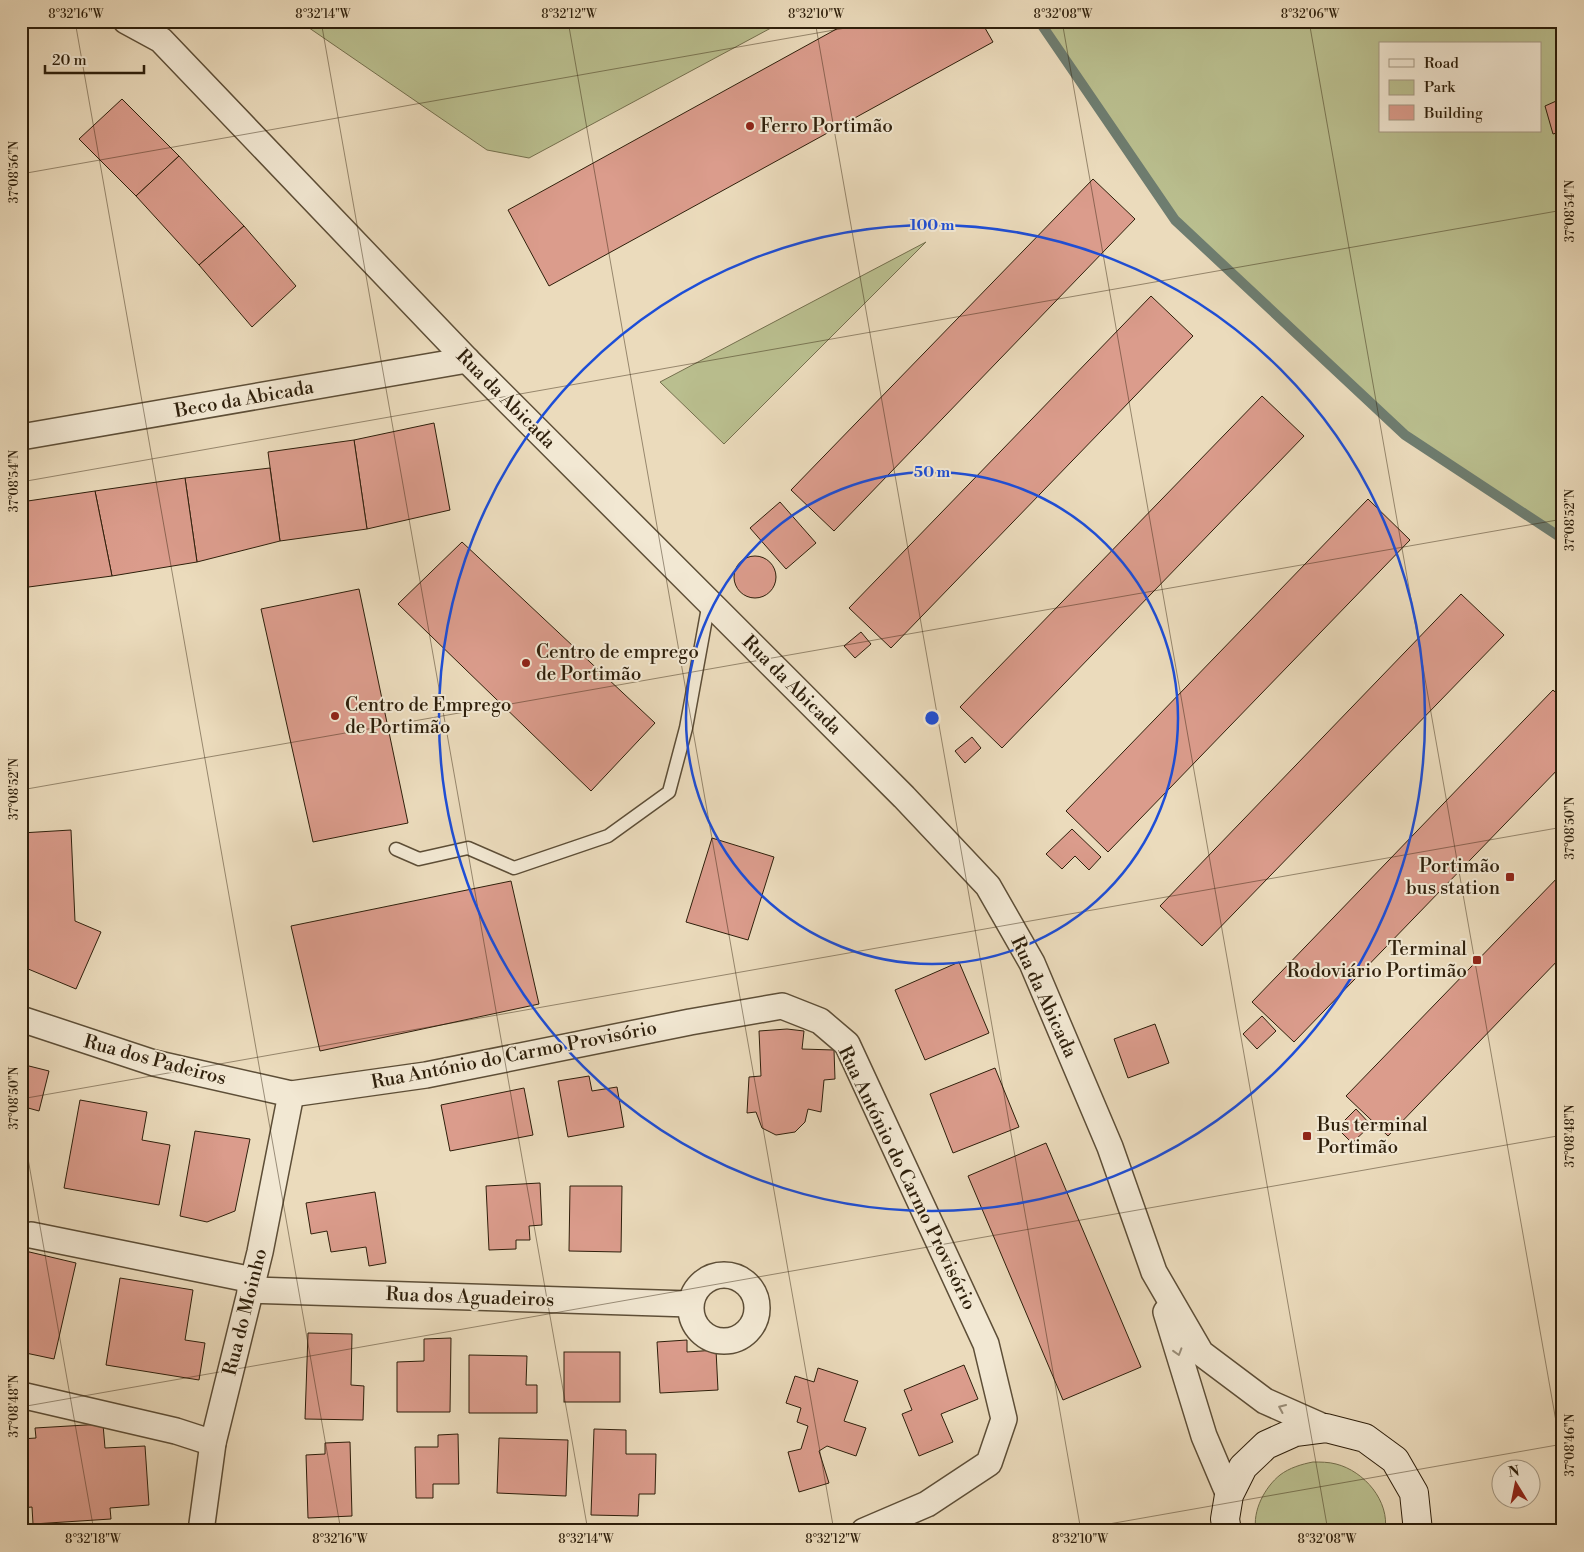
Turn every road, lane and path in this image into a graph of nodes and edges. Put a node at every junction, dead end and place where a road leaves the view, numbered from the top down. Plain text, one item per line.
1 (126, 21) edge
2 (467, 360) junction
3 (21, 436) edge
4 (709, 602) junction
5 (396, 849) dead end
6 (21, 1019) edge
7 (291, 1094) junction
8 (31, 1235) dead end
9 (1154, 1272) junction
10 (252, 1285) junction
11 (690, 1304) dead end
12 (21, 1395) edge
13 (1326, 1428) junction
14 (213, 1442) junction
15 (1225, 1519) edge
16 (201, 1531) edge
17 (864, 1531) edge
18 (1418, 1531) edge

1 - 2 street, Rua da Abicada
2 - 3 street, Beco da Abicada
2 - 4 street, Rua da Abicada
4 - 5 lane
4 - 9 street, Rua da Abicada
6 - 7 street, Rua dos Padeiros
7 - 10 street, Rua do Moinho
7 - 17 street, Rua António do Carmo Provisório
8 - 10 street, Rua dos Aguadeiros
13 -> 9 street, Rua da Abicada
9 -> 15 street
10 - 11 street, Rua dos Aguadeiros
10 - 14 street, Rua do Moinho
12 - 14 street
13 - 15 main road
13 - 18 main road
14 - 16 street, Rua do Moinho

